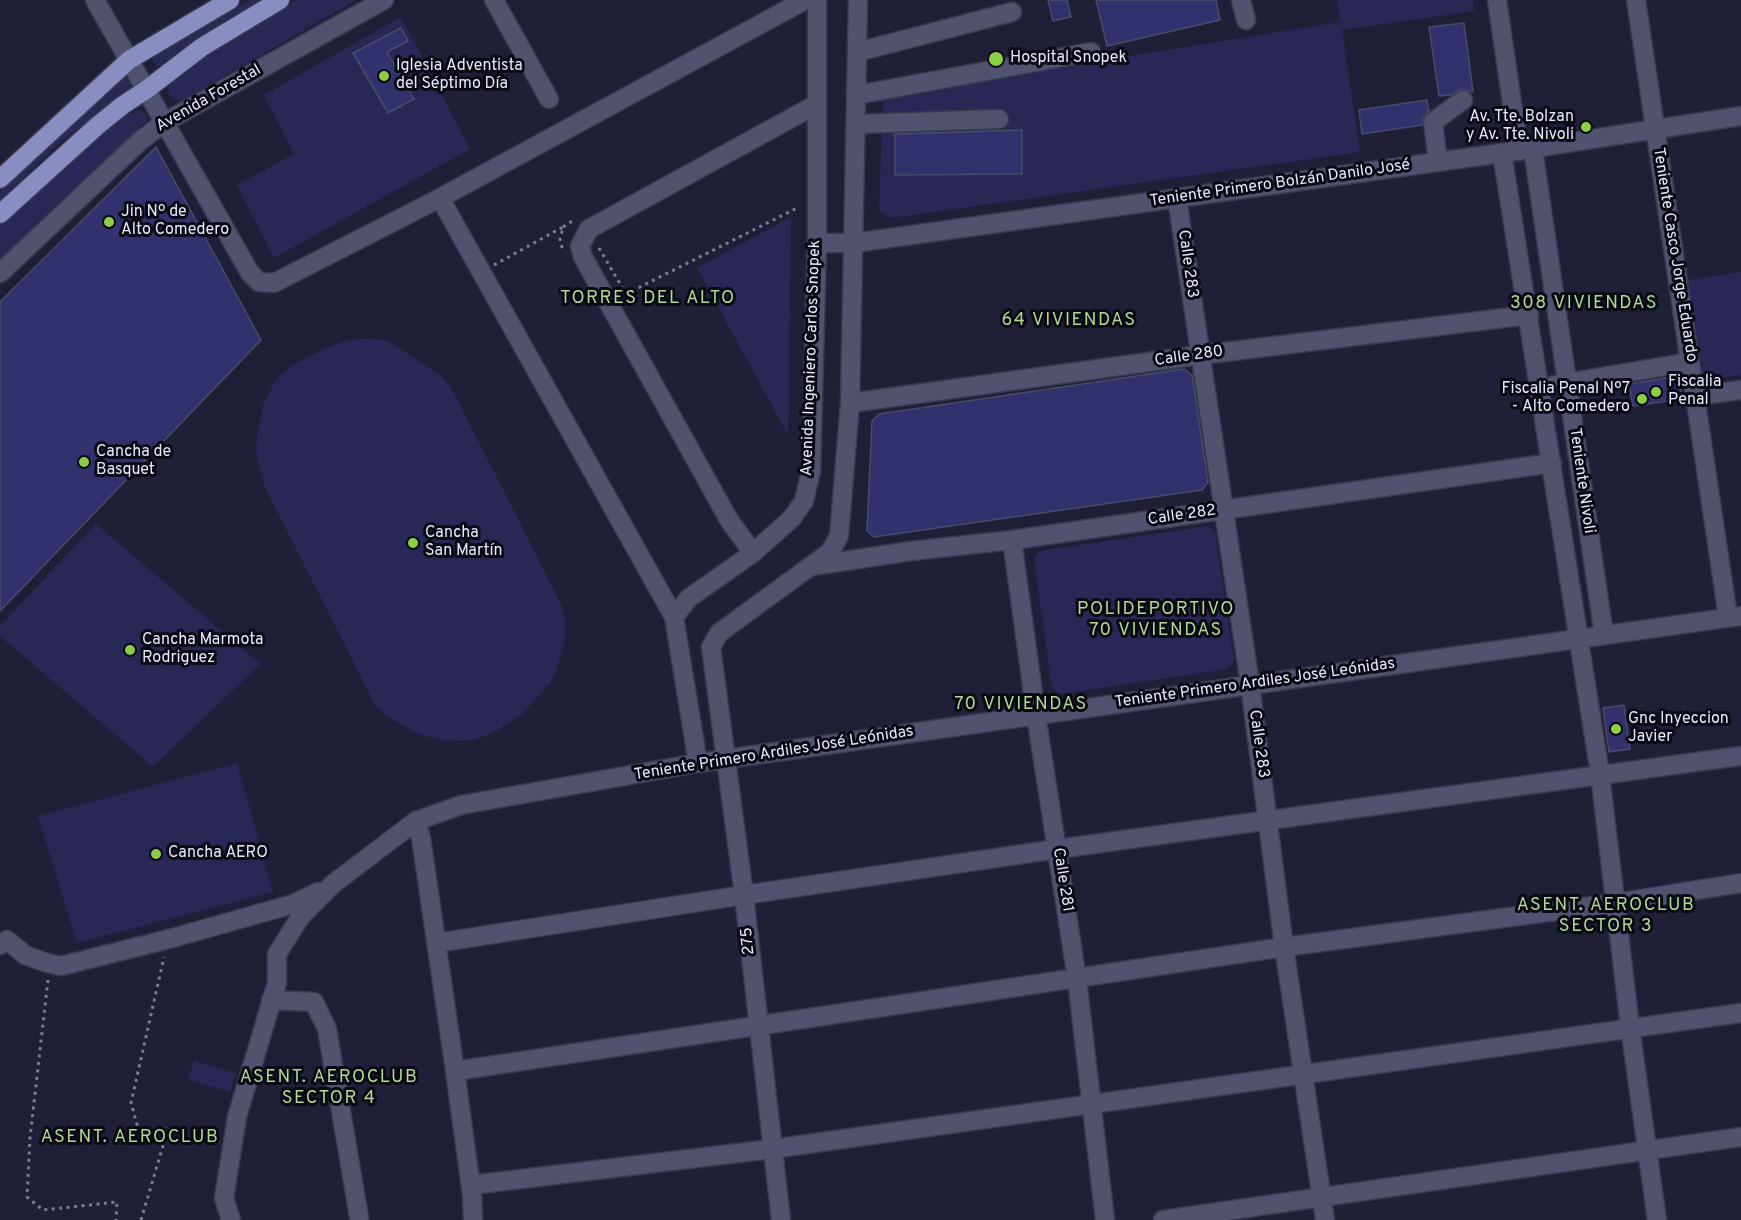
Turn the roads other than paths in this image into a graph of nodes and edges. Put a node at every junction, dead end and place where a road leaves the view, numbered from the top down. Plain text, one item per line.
1 (95, 0) edge
2 (230, 0) edge
3 (280, 0) edge
4 (384, 0) edge
5 (494, 0) edge
6 (805, 0) edge
7 (817, 0) edge
8 (858, 0) edge
9 (1241, 0) edge
10 (1497, 0) edge
11 (1636, 0) edge
12 (1012, 12) dead end
13 (1246, 20) dead end
14 (857, 52) junction
15 (1091, 52) dead end
16 (129, 60) junction
17 (146, 90) junction
18 (856, 95) junction
19 (549, 99) dead end
20 (1463, 100) dead end
21 (817, 105) junction
22 (1741, 116) edge
23 (999, 119) dead end
24 (165, 123) junction
25 (856, 124) junction
26 (1654, 129) junction
27 (1518, 151) junction
28 (1438, 162) junction
29 (0, 179) edge
30 (440, 198) junction
31 (1177, 198) junction
32 (0, 214) edge
33 (817, 243) junction
34 (854, 243) junction
35 (0, 273) edge
36 (1529, 315) junction
37 (1200, 355) junction
38 (1690, 362) junction
39 (1566, 383) junction
40 (1540, 387) junction
41 (1741, 390) edge
42 (1696, 396) junction
43 (850, 403) junction
44 (1552, 463) junction
45 (1224, 510) junction
46 (1012, 540) junction
47 (753, 553) junction
48 (811, 567) junction
49 (674, 617) junction
50 (1734, 617) edge
51 (1604, 635) junction
52 (1580, 638) junction
53 (1250, 684) junction
54 (1036, 715) junction
55 (1741, 756) edge
56 (726, 759) junction
57 (698, 763) junction
58 (1600, 774) junction
59 (1268, 820) junction
60 (416, 821) junction
61 (1057, 849) junction
62 (1741, 883) edge
63 (333, 884) junction
64 (744, 895) junction
65 (1616, 903) junction
66 (436, 944) junction
67 (0, 945) edge
68 (1284, 947) junction
69 (1077, 979) junction
70 (271, 1000) junction
71 (1741, 1013) edge
72 (758, 1026) junction
73 (1630, 1028) junction
74 (455, 1071) junction
75 (1303, 1075) junction
76 (1092, 1106) junction
77 (1741, 1137) edge
78 (772, 1149) junction
79 (1646, 1151) junction
80 (471, 1185) junction
81 (1322, 1197) junction
82 (359, 1217) dead end
83 (231, 1220) edge
84 (473, 1220) edge
85 (781, 1220) edge
86 (1105, 1220) edge
87 (1163, 1220) edge
88 (1325, 1220) edge
89 (1657, 1220) edge

1 - 16 street
2 - 16 main road
3 - 17 main road
4 - 24 street, Avenida Forestal
5 - 19 street
6 - 30 street
7 - 21 street, Avenida Ingeniero Carlos Snopek
8 - 14 street
9 - 13 street
10 - 27 street, Teniente Nivoli
11 - 26 street, Teniente Casco Jorge Eduardo
12 - 14 street
14 - 18 street
15 - 18 street
16 - 17 street
16 - 29 main road
17 - 24 street
17 - 32 main road
18 - 25 street
20 - 28 street
21 - 33 street, Avenida Ingeniero Carlos Snopek
21 - 47 street
22 - 26 street, Teniente Primero Bolzán Danilo José
23 - 25 street
24 - 30 street
24 - 35 street, Avenida Forestal
25 - 34 street
26 - 27 street, Teniente Primero Bolzán Danilo José
26 - 38 street, Teniente Casco Jorge Eduardo
27 - 28 street, Teniente Primero Bolzán Danilo José
27 - 36 street, Teniente Nivoli
27 - 39 street, Teniente Nivoli
28 - 31 street, Teniente Primero Bolzán Danilo José
30 - 49 street
31 - 34 street, Teniente Primero Bolzán Danilo José
31 - 37 street, Calle 283
33 - 34 street, Teniente Primero Bolzán Danilo José
33 - 47 street, Avenida Ingeniero Carlos Snopek
34 - 43 street
36 - 37 street, Calle 280
36 - 40 street, Teniente Nivoli
37 - 43 street, Calle 280
37 - 45 street, Calle 283
38 - 39 street
38 - 42 street, Teniente Casco Jorge Eduardo
39 - 40 street
39 - 51 street, Teniente Nivoli
40 - 44 street, Teniente Nivoli
41 - 42 street
42 - 50 street, Teniente Casco Jorge Eduardo
43 - 48 street
44 - 45 street, Calle 282
44 - 52 street, Teniente Nivoli
45 - 46 street, Calle 282
45 - 53 street, Calle 283
46 - 48 street, Calle 282
46 - 54 street, Calle 281
47 - 49 street, Avenida Ingeniero Carlos Snopek
48 - 56 street, 275
49 - 57 street
50 - 51 street, Teniente Primero Ardiles José Leónidas
51 - 52 street, Teniente Primero Ardiles José Leónidas
52 - 53 street, Teniente Primero Ardiles José Leónidas
52 - 58 street, Teniente Nivoli
53 - 54 street, Teniente Primero Ardiles José Leónidas
53 - 59 street, Calle 283
54 - 56 street, Teniente Primero Ardiles José Leónidas
54 - 61 street, Calle 281
55 - 58 street
56 - 57 street, Teniente Primero Ardiles José Leónidas
56 - 64 street, 275
57 - 60 street, Teniente Primero Ardiles José Leónidas
58 - 59 street
58 - 65 street, Teniente Nivoli
59 - 61 street
59 - 68 street, Calle 283
60 - 63 street, Teniente Primero Ardiles José Leónidas
60 - 66 street
61 - 64 street
61 - 69 street, Calle 281
62 - 65 street
63 - 67 street
63 - 70 street
64 - 66 street
64 - 72 street, 275
65 - 68 street
65 - 73 street, Teniente Nivoli
66 - 74 street
68 - 69 street
68 - 75 street, Calle 283
69 - 72 street
69 - 76 street, Calle 281
70 - 82 street
70 - 83 street
71 - 73 street
72 - 74 street
72 - 78 street, 275
73 - 75 street
73 - 79 street, Teniente Nivoli
74 - 80 street
75 - 76 street
75 - 81 street, Calle 283
76 - 78 street
76 - 86 street, Calle 281
77 - 79 street
78 - 80 street
78 - 85 street, 275
79 - 81 street
79 - 89 street, Teniente Nivoli
80 - 84 street
81 - 87 street
81 - 88 street, Calle 283

